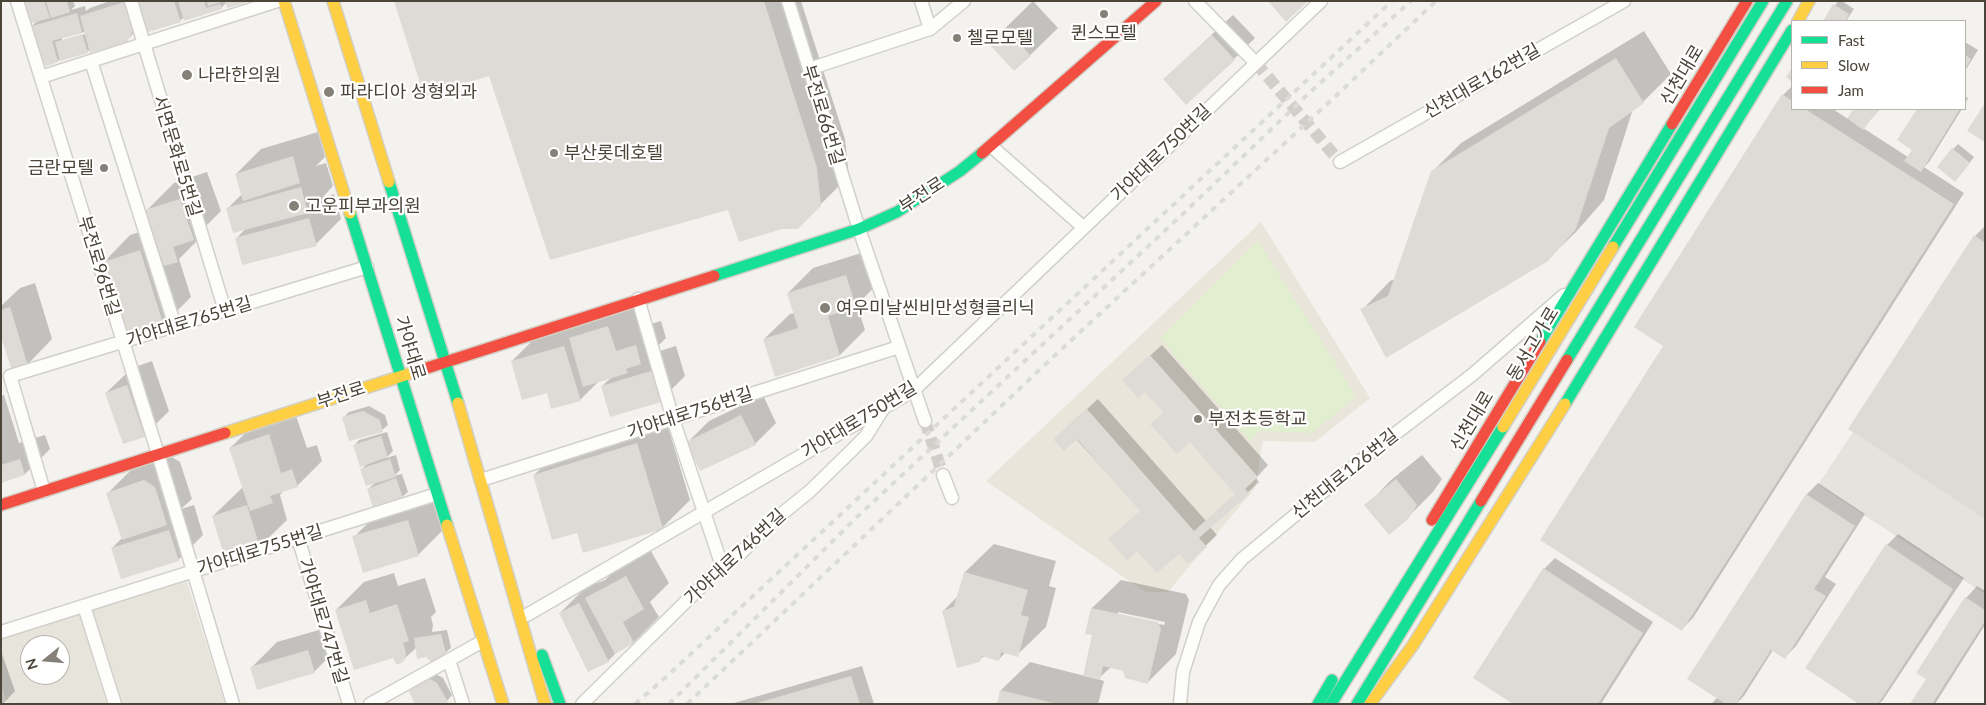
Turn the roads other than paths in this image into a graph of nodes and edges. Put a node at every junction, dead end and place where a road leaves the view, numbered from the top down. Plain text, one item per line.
1 (17, 1) edge
2 (130, 1) edge
3 (277, 1) edge
4 (284, 1) edge
5 (332, 1) edge
6 (788, 1) edge
7 (922, 1) edge
8 (964, 1) edge
9 (1156, 1) edge
10 (1195, 1) edge
11 (1321, 1) edge
12 (1624, 1) edge
13 (1747, 1) edge
14 (1763, 1) edge
15 (1787, 1) edge
16 (1810, 1) edge
17 (1799, 20) edge
18 (930, 29) junction
19 (1791, 32) edge
20 (144, 45) junction
21 (91, 61) junction
22 (1256, 63) junction
23 (809, 69) junction
24 (41, 77) junction
25 (991, 146) junction
26 (1340, 162) dead end
27 (1083, 227) junction
28 (858, 229) junction
29 (367, 267) junction
30 (1573, 287) junction
31 (638, 299) junction
32 (225, 311) junction
33 (175, 326) junction
34 (123, 342) junction
35 (899, 346) junction
36 (446, 361) junction
37 (400, 376) junction
38 (914, 390) junction
39 (884, 407) junction
40 (673, 419) junction
41 (925, 421) tunnel mouth
42 (158, 454) junction
43 (943, 474) tunnel mouth
44 (481, 480) junction
45 (44, 491) junction
46 (437, 494) junction
47 (952, 498) dead end
48 (1, 504) edge
49 (704, 512) junction
50 (298, 538) junction
51 (503, 556) junction
52 (722, 566) junction
53 (193, 571) junction
54 (84, 606) junction
55 (527, 616) junction
56 (1, 632) edge
57 (483, 641) junction
58 (489, 658) junction
59 (449, 660) junction
60 (114, 704) edge
61 (233, 704) edge
62 (348, 704) edge
63 (370, 704) edge
64 (463, 704) edge
65 (496, 704) edge
66 (503, 704) edge
67 (545, 704) edge
68 (560, 704) edge
69 (582, 704) edge
70 (1180, 704) edge
71 (1318, 704) edge
72 (1331, 704) edge
73 (1357, 704) edge
74 (1370, 704) edge

1 - 24 street, 부전로96번길
2 - 20 street, 서면문화로5번길
3 - 20 street
4 - 29 main road, 가야대로
5 - 36 main road, 가야대로
6 - 23 street, 부전로66번길
7 - 18 street
8 - 18 street
9 - 25 main road, 부전로
10 - 22 street
11 - 22 street, 가야대로750번길
12 - 26 street, 신천대로162번길
13 - 30 main road, 신천대로
14 - 72 main road, 동서고가로
15 - 73 main road
16 - 17 main road
18 - 23 street
19 - 74 main road
20 - 21 street
20 - 32 street, 서면문화로5번길
21 - 24 street
21 - 33 street
22 - 27 street, 가야대로750번길
23 - 28 street, 부전로66번길
24 - 34 street, 부전로96번길
25 - 27 street
25 - 28 main road, 부전로
27 - 38 street, 가야대로750번길
28 - 31 main road, 부전로
28 - 35 street, 부전로66번길
29 - 32 street, 가야대로765번길
29 - 37 main road, 가야대로
30 - 70 street, 신천대로126번길
30 - 71 main road, 신천대로
31 - 36 main road, 부전로
31 - 40 street
32 - 33 street, 가야대로765번길
33 - 34 street, 가야대로765번길
34 - 42 street, 부전로96번길
34 - 45 street, 가야대로765번길
35 - 38 street, 부전로66번길
35 - 40 street, 가야대로756번길
36 - 37 main road, 부전로
36 - 44 main road, 가야대로
37 - 42 main road, 부전로
37 - 46 main road, 가야대로
38 - 39 street, 가야대로750번길
38 - 41 street, 부전로66번길
39 - 49 street, 가야대로750번길
39 - 52 street, 가야대로746번길
40 - 44 street, 가야대로756번길
40 - 49 street
42 - 45 main road, 부전로
42 - 53 street, 부전로96번길
43 - 47 street
44 - 51 main road, 가야대로
45 - 48 main road, 부전로
46 - 50 street, 가야대로755번길
46 - 57 main road, 가야대로
49 - 52 street
49 - 55 street, 가야대로750번길
50 - 53 street, 가야대로755번길
50 - 62 street, 가야대로747번길
51 - 55 main road
51 - 67 main road, 가야대로
52 - 69 street, 가야대로746번길
53 - 54 street, 가야대로755번길
53 - 61 street, 부전로96번길
54 - 56 street, 가야대로755번길
54 - 60 street
55 - 68 main road
57 - 58 main road, 가야대로
57 - 59 street
58 - 65 main road
58 - 66 main road, 가야대로
59 - 63 street
59 - 64 street

